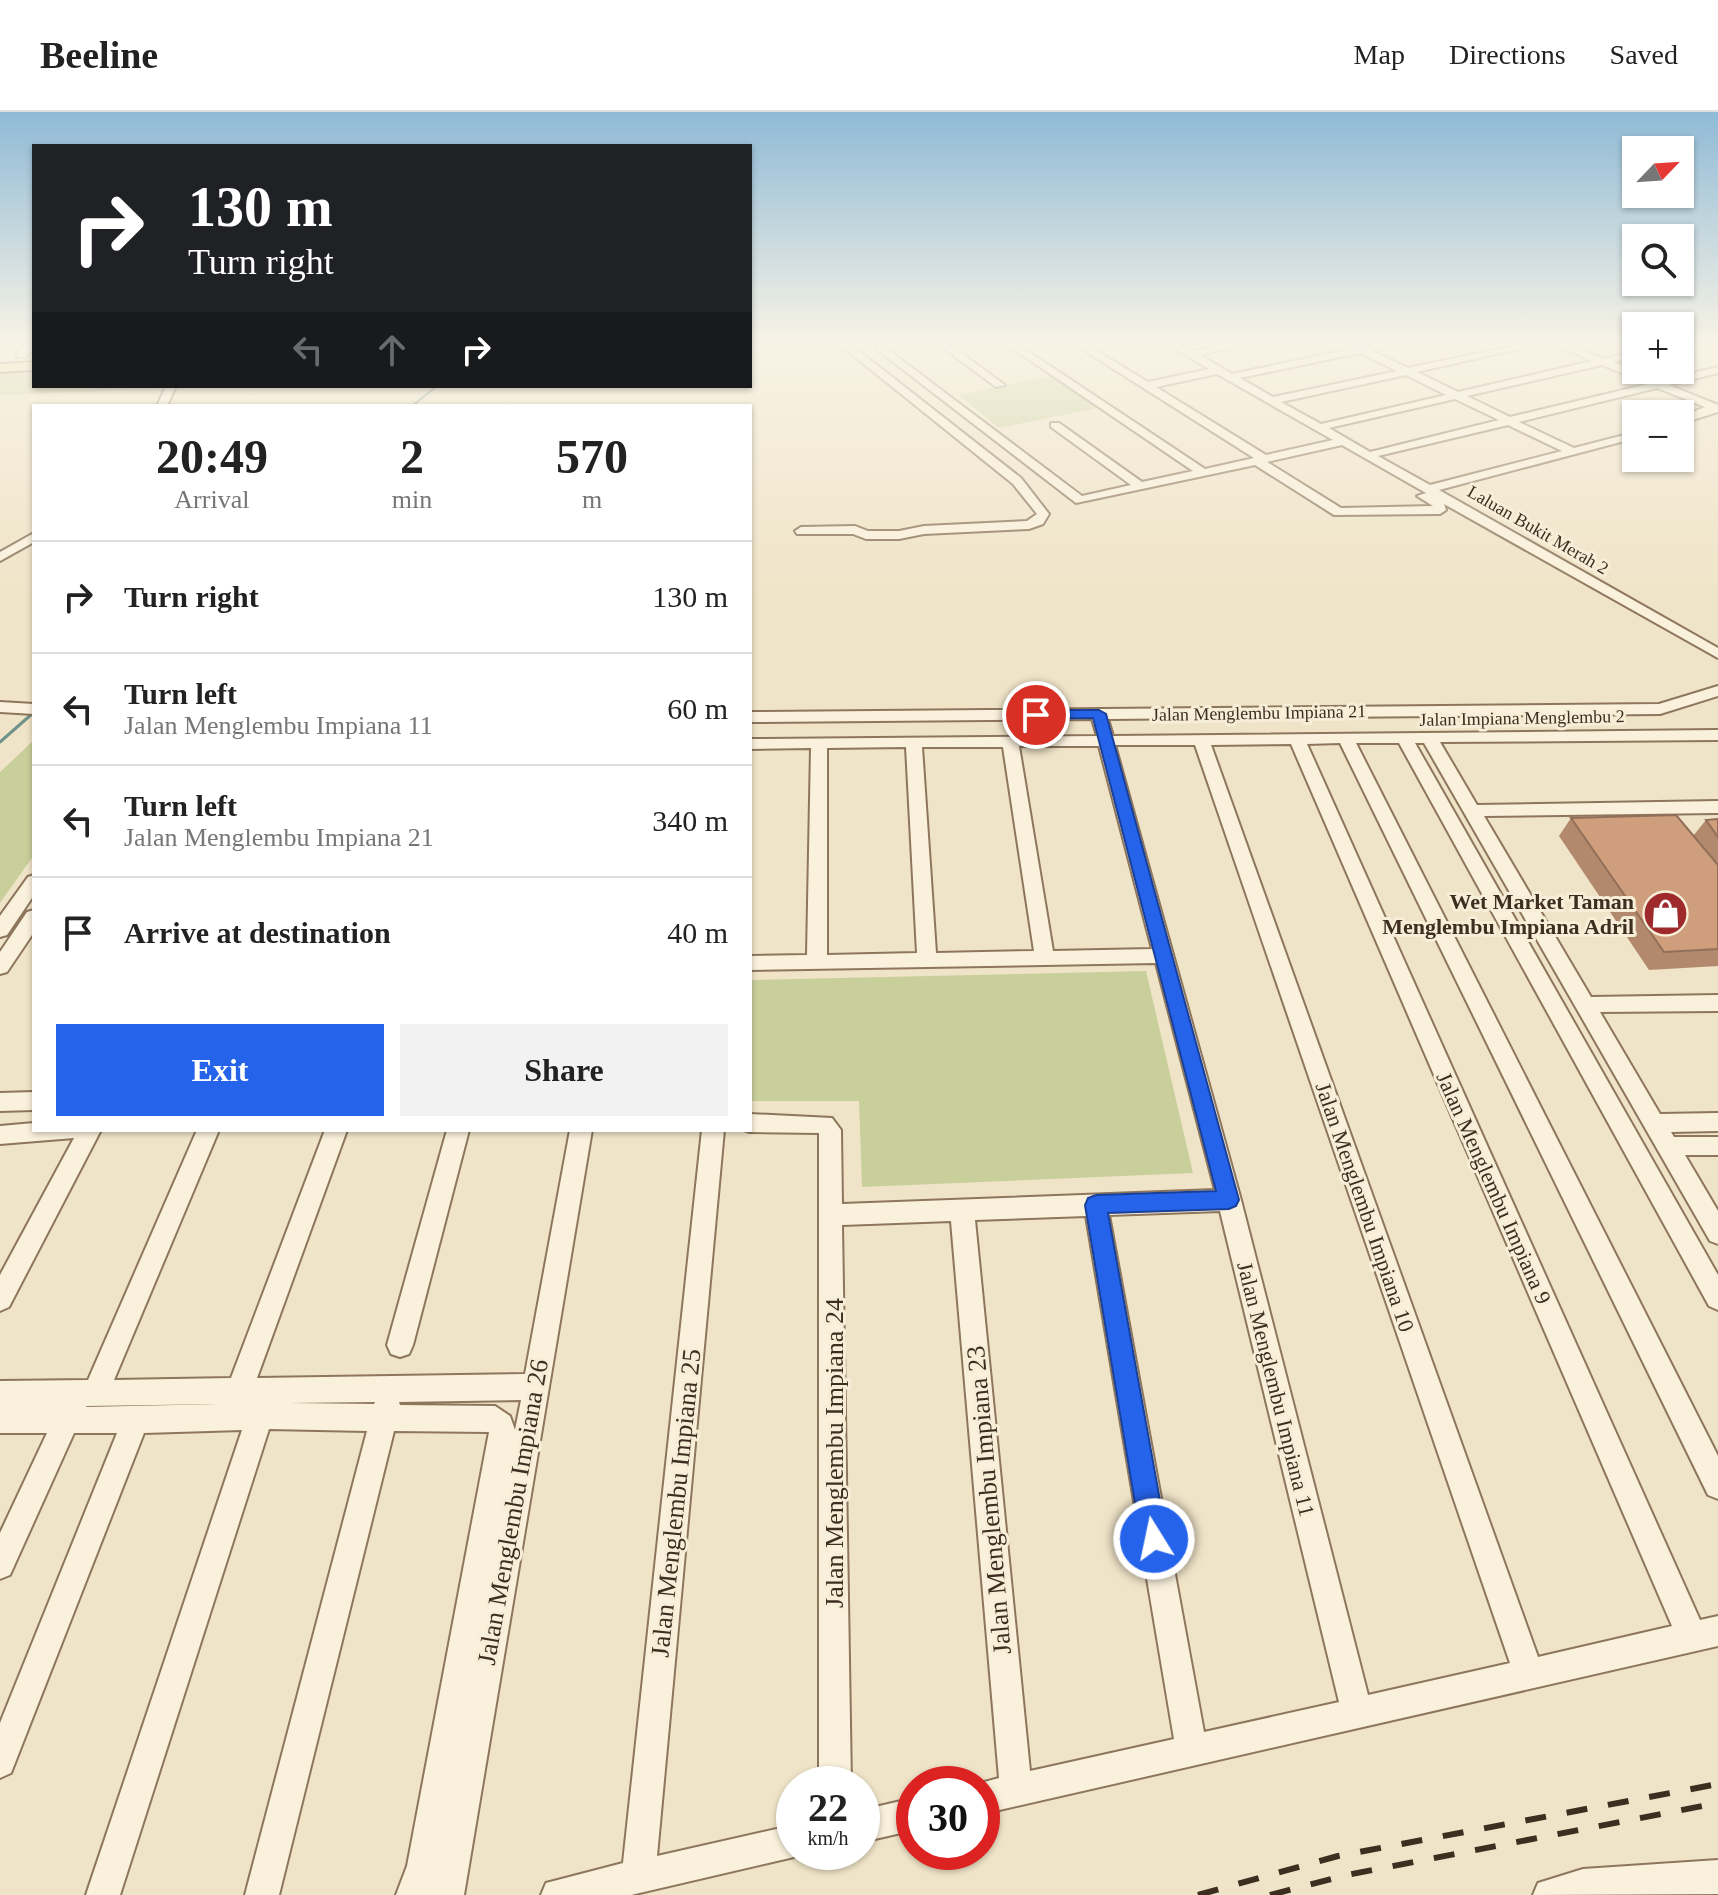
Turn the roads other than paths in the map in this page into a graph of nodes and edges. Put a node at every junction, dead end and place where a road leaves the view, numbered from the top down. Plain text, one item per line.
1 (949, 427) edge
2 (986, 427) edge
3 (1058, 427) edge
4 (1135, 427) edge
5 (1209, 427) edge
6 (1306, 427) edge
7 (1321, 427) edge
8 (1484, 427) edge
9 (1523, 427) edge
10 (1622, 439) edge
11 (1335, 443) junction
12 (1573, 452) junction
13 (1370, 455) junction
14 (1260, 460) junction
15 (1204, 473) junction
16 (1141, 487) junction
17 (1430, 489) junction
18 (801, 531) dead end
19 (32, 538) edge
20 (0, 557) edge
21 (1718, 654) edge
22 (1718, 691) edge
23 (0, 707) edge
24 (32, 709) edge
25 (1099, 714) junction
26 (752, 717) edge
27 (1718, 735) edge
28 (1405, 739) junction
29 (1430, 739) junction
30 (1297, 740) junction
31 (1346, 740) junction
32 (1202, 741) junction
33 (1010, 742) junction
34 (1107, 742) junction
35 (914, 743) junction
36 (752, 744) edge
37 (819, 744) junction
38 (1718, 807) edge
39 (1472, 811) junction
40 (32, 884) edge
41 (32, 920) edge
42 (0, 930) edge
43 (1164, 956) junction
44 (1045, 958) junction
45 (927, 960) junction
46 (817, 961) junction
47 (752, 963) edge
48 (0, 967) edge
49 (1718, 1003) edge
50 (1585, 1005) junction
51 (32, 1101) edge
52 (0, 1102) edge
53 (1718, 1122) edge
54 (752, 1123) edge
55 (1654, 1123) junction
56 (43, 1132) edge
57 (89, 1132) edge
58 (207, 1132) edge
59 (335, 1132) edge
60 (457, 1132) edge
61 (581, 1132) edge
62 (713, 1132) edge
63 (0, 1135) edge
64 (1668, 1146) junction
65 (1718, 1146) edge
66 (1229, 1200) junction
67 (1096, 1205) junction
68 (962, 1209) junction
69 (833, 1215) junction
70 (1718, 1233) edge
71 (1718, 1298) edge
72 (0, 1299) edge
73 (400, 1345) dead end
74 (534, 1387) junction
75 (239, 1391) junction
76 (87, 1393) junction
77 (0, 1394) edge
78 (387, 1403) junction
79 (260, 1416) junction
80 (0, 1420) edge
81 (136, 1420) junction
82 (66, 1421) junction
83 (1718, 1485) edge
84 (0, 1565) edge
85 (1705, 1634) edge
86 (1529, 1673) junction
87 (1357, 1713) junction
88 (1192, 1750) junction
89 (0, 1762) edge
90 (835, 1766) edge
91 (1016, 1790) junction
92 (1000, 1794) edge
93 (776, 1845) edge
94 (638, 1876) junction
95 (1718, 1877) edge
96 (1652, 1888) edge
97 (103, 1895) edge
98 (262, 1895) edge
99 (413, 1895) edge
100 (447, 1895) edge
101 (558, 1895) edge
102 (1550, 1895) edge

1 - 18 street
2 - 16 street
3 - 16 street
4 - 15 street
5 - 14 street
6 - 11 street, Laluan Bukit Merah 2
7 - 11 street, Laluan Bukit Merah 2
8 - 13 street
9 - 12 street
10 - 12 street
11 - 13 street, Laluan Bukit Merah 2
11 - 14 street
11 - 14 street, Laluan Bukit Merah 2
12 - 17 street
13 - 17 street, Laluan Bukit Merah 2
14 - 15 street
15 - 16 street
17 - 21 street, Laluan Bukit Merah 2
19 - 20 street
22 - 25 street, Jalan Menglembu Impiana 21
23 - 24 street
25 - 26 street, Jalan Menglembu Impiana 21
25 - 34 street, Jalan Menglembu Impiana 11
27 - 29 street, Jalan Impiana Menglembu 2
28 - 29 street, Jalan Impiana Menglembu 2
28 - 31 street, Jalan Impiana Menglembu 2
28 - 71 street
29 - 39 street
30 - 31 street, Jalan Impiana Menglembu 2
30 - 32 street, Jalan Impiana Menglembu 2
30 - 85 street, Jalan Menglembu Impiana 9
31 - 83 street
32 - 34 street, Jalan Impiana Menglembu 2
32 - 86 street, Jalan Menglembu Impiana 10
33 - 34 street, Jalan Impiana Menglembu 2
33 - 35 street, Jalan Impiana Menglembu 2
33 - 44 street
34 - 43 street, Jalan Menglembu Impiana 11
35 - 37 street, Jalan Impiana Menglembu 2
35 - 45 street
36 - 37 street, Jalan Impiana Menglembu 2
37 - 46 street
38 - 39 street
39 - 50 street
40 - 42 street
41 - 48 street
43 - 44 street
43 - 66 street, Jalan Menglembu Impiana 11
44 - 45 street
45 - 46 street
46 - 47 street
49 - 50 street
50 - 55 street
51 - 52 street
53 - 55 street
54 - 69 street, Jalan Menglembu Impiana 24
55 - 64 street
56 - 63 street
57 - 72 street
58 - 76 street
59 - 75 street
60 - 73 street
61 - 74 street, Jalan Menglembu Impiana 26
62 - 94 street, Jalan Menglembu Impiana 25
64 - 65 street
64 - 70 street
66 - 67 street
66 - 87 street, Jalan Menglembu Impiana 11
67 - 68 street
67 - 88 street
68 - 69 street
68 - 91 street, Jalan Menglembu Impiana 23
69 - 90 street, Jalan Menglembu Impiana 24
74 - 78 street
74 - 100 street, Jalan Menglembu Impiana 26
75 - 76 street
75 - 78 street
76 - 77 street
76 - 82 street
78 - 79 street
78 - 98 street
78 - 99 street
79 - 81 street
79 - 97 street
80 - 82 street
81 - 82 street
81 - 89 street
82 - 84 street
85 - 86 street
86 - 87 street
87 - 88 street
88 - 91 street
91 - 92 street
93 - 94 street
94 - 101 street
95 - 96 street
96 - 102 street

